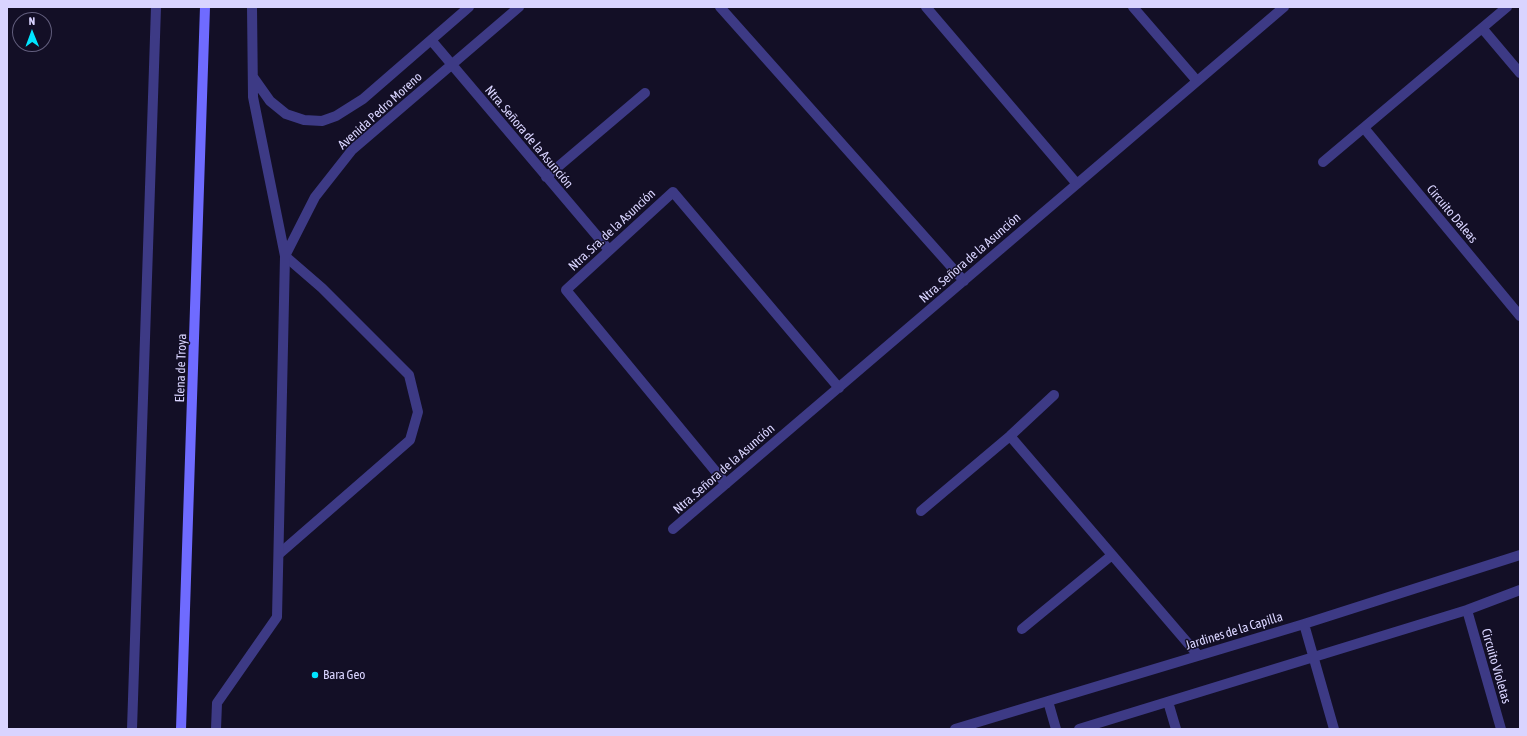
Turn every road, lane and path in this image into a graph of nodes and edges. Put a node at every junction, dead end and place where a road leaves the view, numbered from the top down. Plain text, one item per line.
1 (156, 7) edge
2 (205, 7) edge
3 (252, 7) edge
4 (469, 7) edge
5 (519, 7) edge
6 (720, 7) edge
7 (926, 7) edge
8 (1133, 7) edge
9 (1284, 7) edge
10 (1507, 7) edge
11 (1482, 28) junction
12 (431, 40) junction
13 (452, 65) junction
14 (1520, 73) edge
15 (253, 77) junction
16 (1197, 81) junction
17 (645, 93) dead end
18 (1364, 128) junction
19 (1323, 162) dead end
20 (546, 177) junction
21 (1077, 184) junction
22 (609, 250) junction
23 (284, 256) junction
24 (964, 281) junction
25 (1520, 316) edge
26 (839, 388) junction
27 (1054, 395) dead end
28 (1010, 436) junction
29 (726, 484) junction
30 (921, 511) dead end
31 (673, 529) dead end
32 (279, 554) junction
33 (1112, 555) junction
34 (1520, 555) edge
35 (1520, 590) edge
36 (1467, 610) junction
37 (1304, 624) junction
38 (1022, 629) dead end
39 (1198, 655) junction
40 (1313, 656) junction
41 (1048, 701) junction
42 (1168, 702) junction
43 (132, 729) edge
44 (180, 729) edge
45 (216, 729) edge
46 (955, 729) edge
47 (1056, 729) edge
48 (1079, 729) edge
49 (1176, 729) edge
50 (1334, 729) edge
51 (1500, 729) edge

1 - 43 street
2 - 44 main road, Elena de Troya
3 - 15 street
4 - 12 street, Avenida Pedro Moreno
5 - 13 street, Avenida Pedro Moreno
6 - 24 street
7 - 21 street
8 - 16 street
9 - 16 street, Ntra. Señora de la Asunción
10 - 11 street
11 - 14 street
11 - 18 street
12 - 13 street, Ntra. Señora de la Asunción
12 - 15 street, Avenida Pedro Moreno
13 - 20 street, Ntra. Señora de la Asunción
13 - 23 street, Avenida Pedro Moreno
15 - 23 street
16 - 21 street, Ntra. Señora de la Asunción
17 - 20 street
18 - 19 street
18 - 25 street, Circuito Daleas
20 - 22 street, Ntra. Señora de la Asunción
21 - 24 street, Ntra. Señora de la Asunción
22 - 26 street, Ntra. Sra. de la Asunción
22 - 29 street, Ntra. Sra. de la Asunción
23 - 32 street
23 - 32 street
24 - 26 street, Ntra. Señora de la Asunción
26 - 29 street, Ntra. Señora de la Asunción
27 - 28 street
28 - 30 street
28 - 33 street
29 - 31 street, Ntra. Señora de la Asunción
32 - 45 street
33 - 38 street
33 - 39 street
34 - 37 street, Jardines de la Capilla
35 - 36 street
36 - 40 street
36 - 51 street, Circuito Violetas
37 - 39 street, Jardines de la Capilla
37 - 40 street
39 - 41 street, Jardines de la Capilla
40 - 42 street
40 - 50 street
41 - 46 street, Jardines de la Capilla
41 - 47 street
42 - 48 street
42 - 49 street

